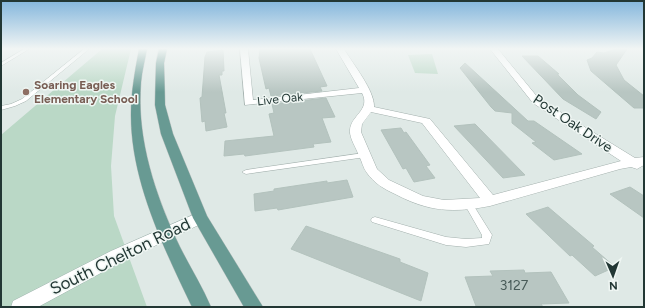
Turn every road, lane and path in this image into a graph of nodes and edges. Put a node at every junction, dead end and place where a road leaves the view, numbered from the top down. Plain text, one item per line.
1 (69, 63) edge
2 (140, 63) edge
3 (160, 63) edge
4 (245, 63) edge
5 (349, 63) edge
6 (506, 63) edge
7 (366, 90) junction
8 (1, 108) edge
9 (369, 109) junction
10 (364, 155) junction
11 (641, 164) edge
12 (246, 172) dead end
13 (490, 201) junction
14 (469, 206) junction
15 (200, 218) junction
16 (375, 220) dead end
17 (167, 234) junction
18 (20, 307) edge
19 (202, 307) edge
20 (254, 307) edge

1 - 8 lane
2 - 17 main road
3 - 15 main road
4 - 7 street, Live Oak
5 - 7 street
6 - 11 street, Post Oak Drive
7 - 9 street
9 - 10 street
9 - 13 street
10 - 12 lane
10 - 14 street
11 - 13 street
13 - 14 street
14 - 16 lane
15 - 17 street, South Chelton Road
15 - 20 main road
17 - 18 street, South Chelton Road
17 - 19 main road

